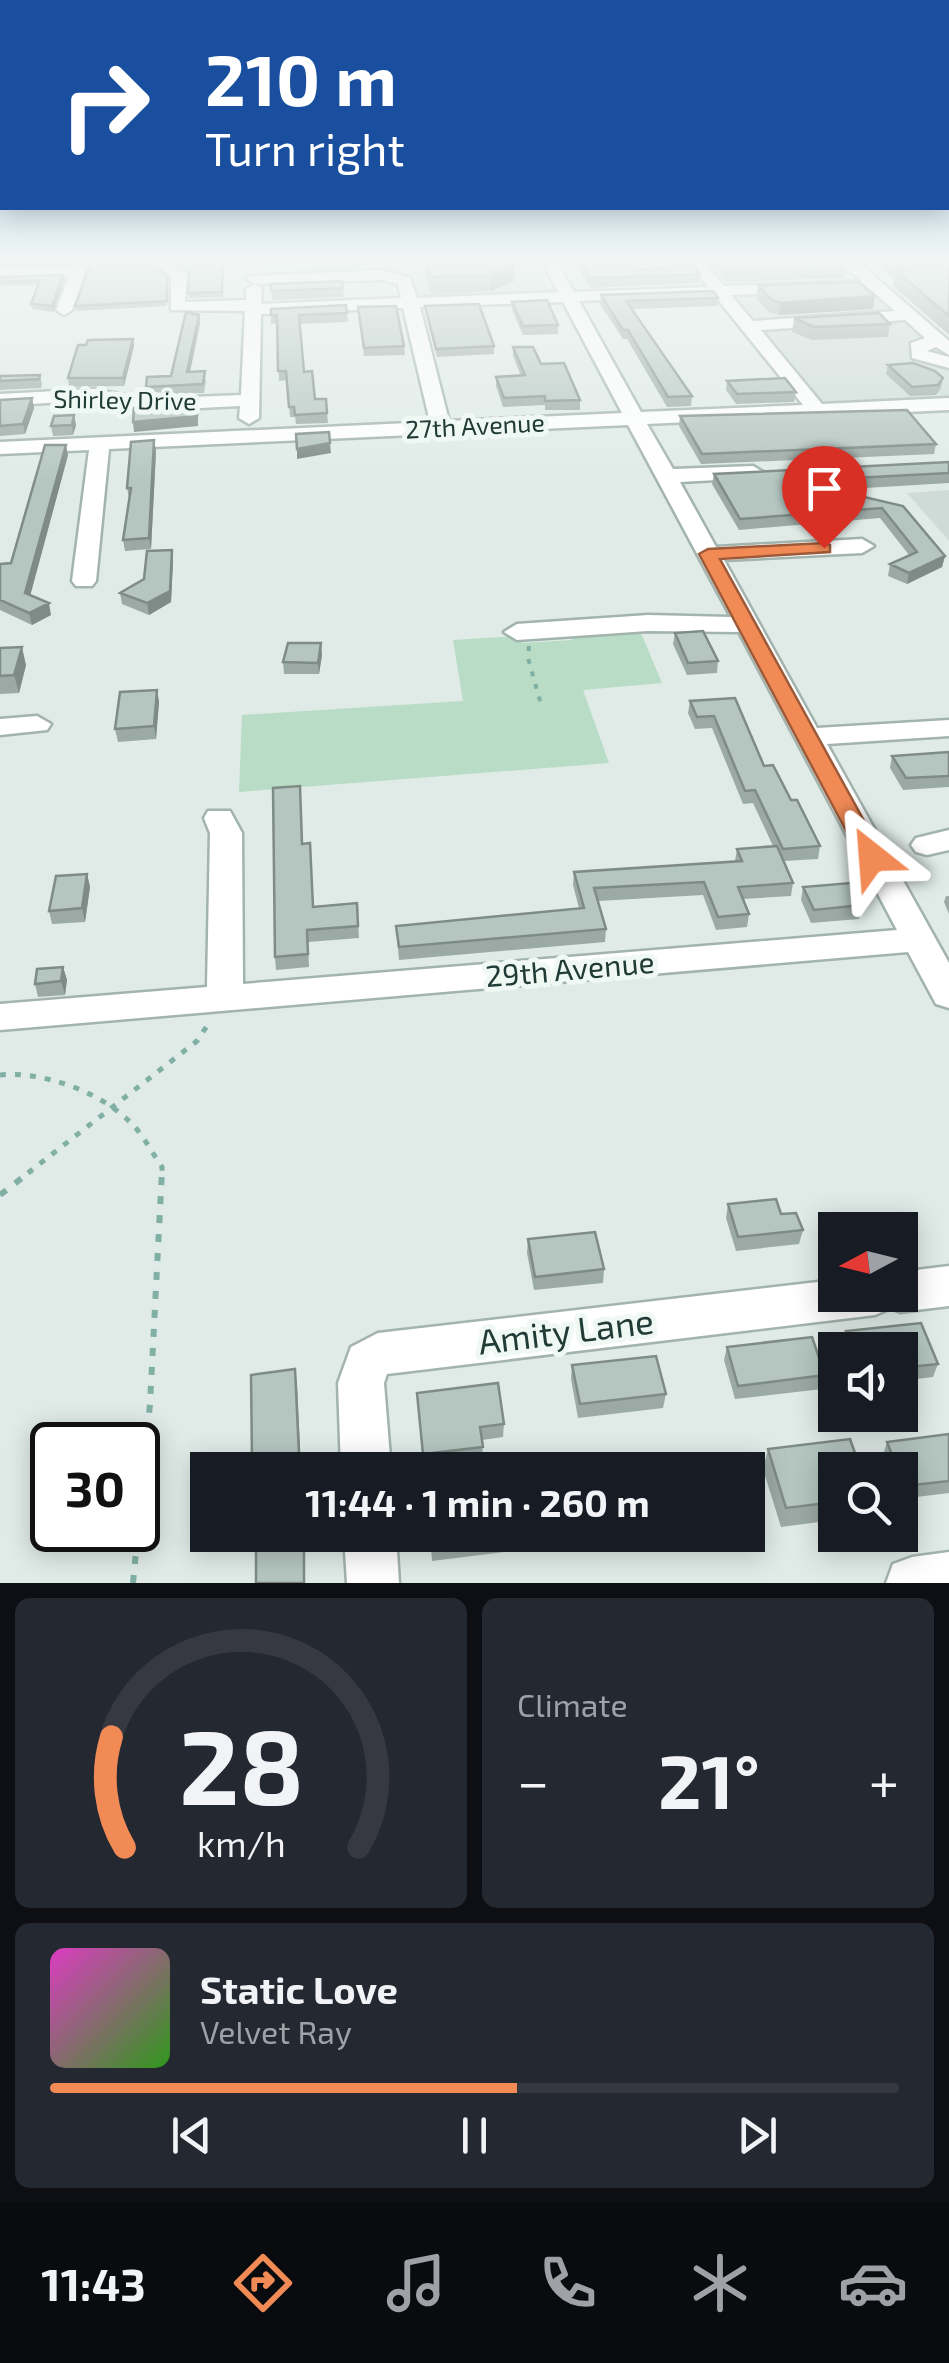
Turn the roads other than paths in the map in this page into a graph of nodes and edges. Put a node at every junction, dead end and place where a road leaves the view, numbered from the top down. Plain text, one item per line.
1 (252, 335) edge
2 (418, 335) edge
3 (589, 335) edge
4 (755, 335) edge
5 (949, 374) edge
6 (949, 390) edge
7 (0, 400) edge
8 (249, 400) junction
9 (939, 404) edge
10 (818, 411) junction
11 (635, 418) junction
12 (949, 424) edge
13 (441, 428) junction
14 (249, 436) junction
15 (100, 443) junction
16 (0, 448) edge
17 (779, 471) edge
18 (666, 476) junction
19 (862, 546) dead end
20 (708, 554) junction
21 (84, 581) dead end
22 (746, 625) junction
23 (523, 632) road end
24 (37, 724) dead end
25 (0, 727) edge
26 (949, 728) edge
27 (808, 738) junction
28 (219, 818) dead end
29 (916, 940) junction
30 (949, 995) edge
31 (224, 1000) junction
32 (0, 1018) edge
33 (949, 1286) edge
34 (918, 1290) edge
35 (818, 1302) edge
36 (365, 1452) edge
37 (371, 1552) edge
38 (949, 1578) edge
39 (373, 1583) edge
40 (912, 1583) edge

1 - 8 street
2 - 13 street
3 - 11 street
4 - 10 street
5 - 6 street
7 - 8 street, Shirley Drive
8 - 14 street
9 - 10 street, 27th Avenue
9 - 12 street
10 - 11 street, 27th Avenue
11 - 13 street, 27th Avenue
11 - 18 street
13 - 14 street, 27th Avenue
14 - 15 street, 27th Avenue
15 - 16 street, 27th Avenue
15 - 21 street
17 - 18 street
18 - 20 street
19 - 20 street
20 - 22 street
22 - 23 street
22 - 27 street
24 - 25 street
26 - 27 street
27 - 29 street
28 - 31 street
29 - 30 street
29 - 31 street, 29th Avenue
31 - 32 street, 29th Avenue
33 - 34 street
35 - 36 street, Amity Lane
37 - 39 street
38 - 40 street

